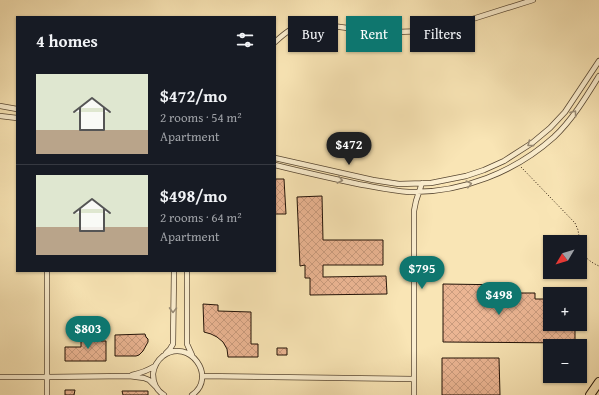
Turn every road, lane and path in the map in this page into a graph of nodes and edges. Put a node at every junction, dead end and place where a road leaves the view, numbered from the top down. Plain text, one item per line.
1 (529, 1) edge
2 (276, 41) edge
3 (599, 61) edge
4 (599, 76) edge
5 (0, 106) edge
6 (16, 109) edge
7 (0, 116) edge
8 (16, 118) edge
9 (276, 158) edge
10 (518, 162) junction
11 (276, 165) edge
12 (422, 184) junction
13 (418, 192) junction
14 (579, 235) edge
15 (587, 258) edge
16 (599, 266) edge
17 (47, 272) edge
18 (174, 272) edge
19 (187, 272) edge
20 (166, 354) junction
21 (192, 355) junction
22 (156, 365) junction
23 (129, 376) junction
24 (202, 376) junction
25 (0, 377) edge
26 (47, 377) junction
27 (414, 378) junction
28 (599, 382) edge
29 (156, 387) junction
30 (47, 395) edge
31 (164, 395) edge
32 (192, 395) edge
33 (414, 395) edge
34 (590, 395) edge

1 - 2 street
3 -> 12 street
10 -> 4 street
5 - 6 street
7 - 8 street
9 - 12 street
13 -> 10 street
10 - 14 path
11 -> 13 street
12 - 13 street
13 - 27 street
15 - 16 path
17 - 26 street
18 -> 20 street
19 - 21 street
20 - 21 street
20 - 22 street
21 - 24 street
22 - 23 street
22 - 29 street
23 - 26 street
23 - 29 street
24 - 27 street
24 - 32 street
25 - 26 street
26 - 30 street
27 - 33 street
28 - 34 highway
29 - 31 street

